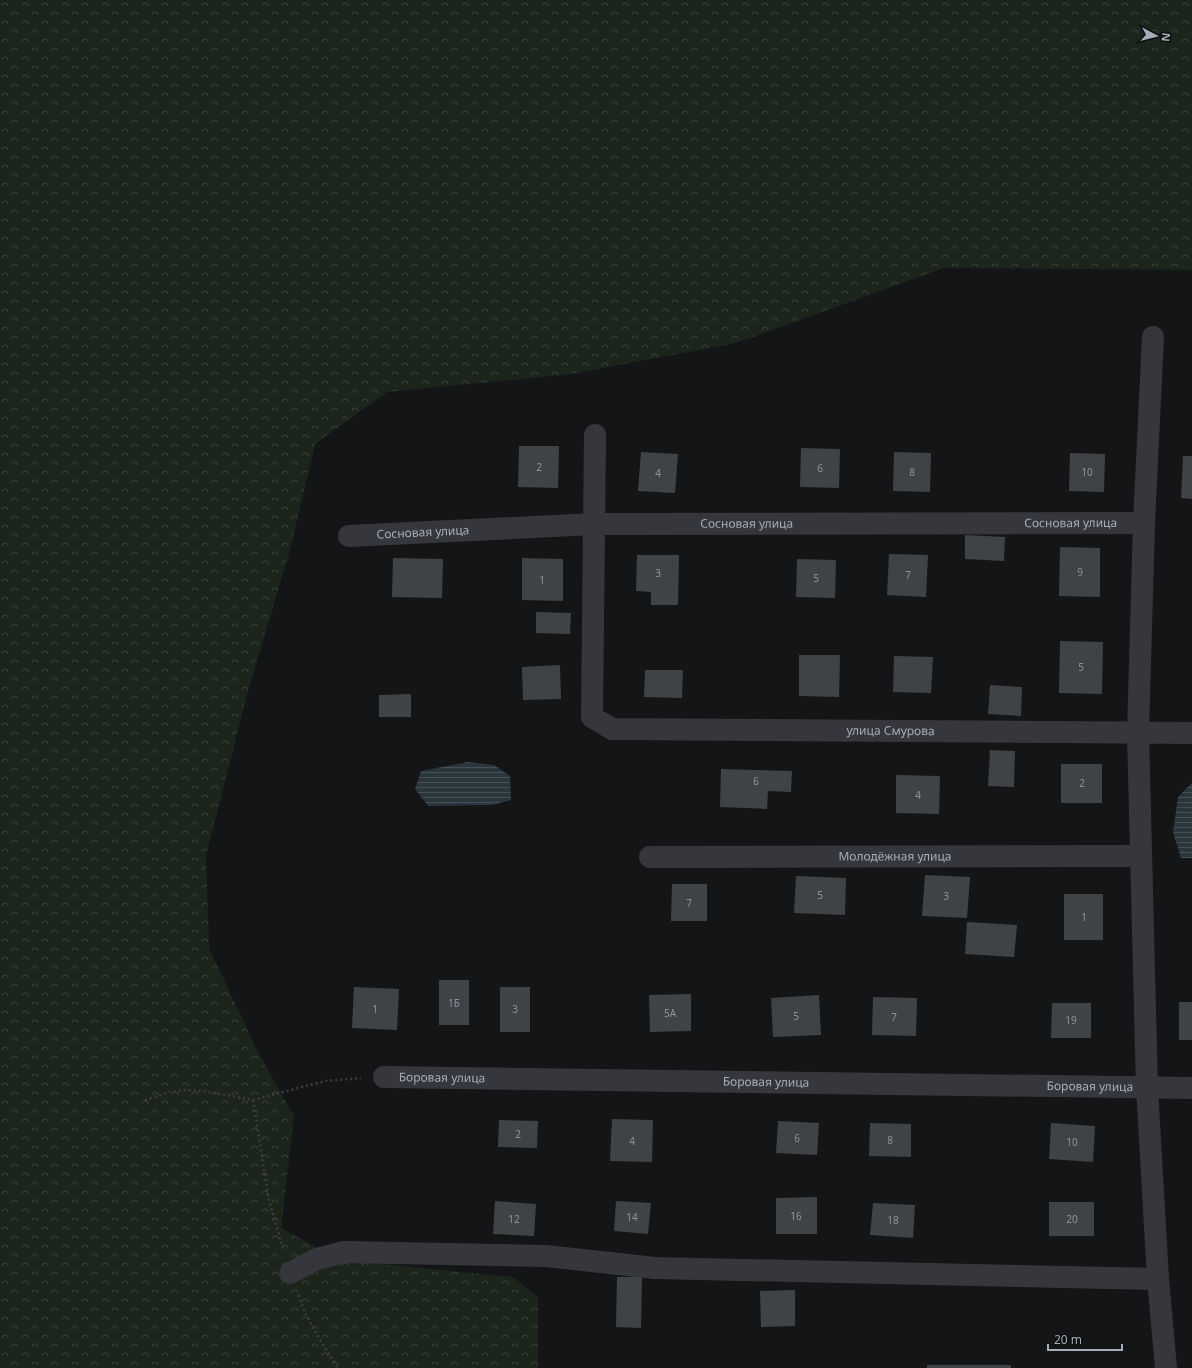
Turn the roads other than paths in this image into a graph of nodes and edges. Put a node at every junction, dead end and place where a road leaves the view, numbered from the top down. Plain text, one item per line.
1 (1153, 337) dead end
2 (594, 435) dead end
3 (1144, 523) junction
4 (594, 524) junction
5 (349, 536) dead end
6 (1138, 733) junction
7 (1192, 733) edge
8 (1141, 856) junction
9 (650, 857) dead end
10 (384, 1077) road end
11 (1147, 1088) junction
12 (1192, 1088) edge
13 (290, 1273) road end
14 (1158, 1279) junction
15 (1166, 1368) edge

1 - 3 street
2 - 4 street
3 - 4 street, Сосновая улица
3 - 6 street
4 - 5 street, Сосновая улица
4 - 6 street, улица Смурова
6 - 7 street, улица Смурова
6 - 8 street
8 - 9 street, Молодёжная улица
8 - 11 street
10 - 11 street, Боровая улица
11 - 12 street, Боровая улица
11 - 14 street
13 - 14 street
14 - 15 street

